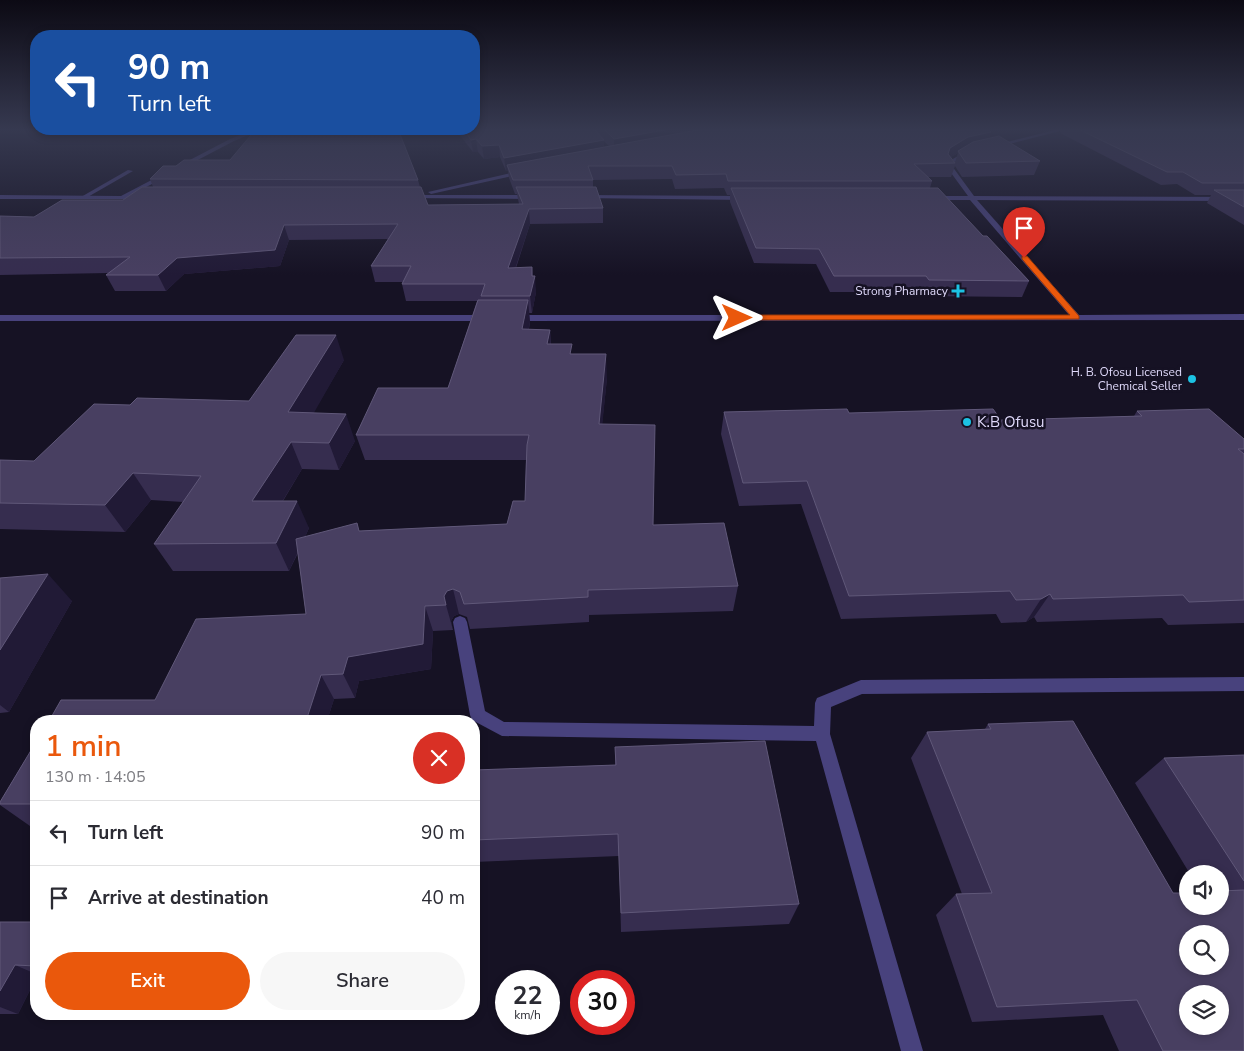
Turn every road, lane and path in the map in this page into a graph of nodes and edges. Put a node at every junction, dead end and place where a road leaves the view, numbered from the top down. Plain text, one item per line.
1 (119, 177) edge
2 (162, 177) edge
3 (502, 177) edge
4 (957, 177) edge
5 (0, 197) edge
6 (84, 197) junction
7 (397, 197) edge
8 (407, 197) junction
9 (546, 197) edge
10 (575, 197) edge
11 (122, 198) junction
12 (151, 198) edge
13 (754, 198) edge
14 (922, 198) edge
15 (972, 198) junction
16 (1244, 199) edge
17 (1076, 317) junction
18 (1244, 317) edge
19 (0, 318) edge
20 (460, 622) dead end
21 (1244, 684) edge
22 (478, 715) edge
23 (480, 716) edge
24 (822, 734) junction
25 (912, 1051) edge

1 - 6 street
2 - 11 street
3 - 8 street
4 - 15 street
5 - 6 street
6 - 11 street
7 - 8 street
8 - 9 street
10 - 13 street
11 - 12 street
14 - 15 street
15 - 16 street
15 - 17 street
17 - 18 street
17 - 19 street
20 - 22 street
21 - 24 street
23 - 24 street
24 - 25 street

